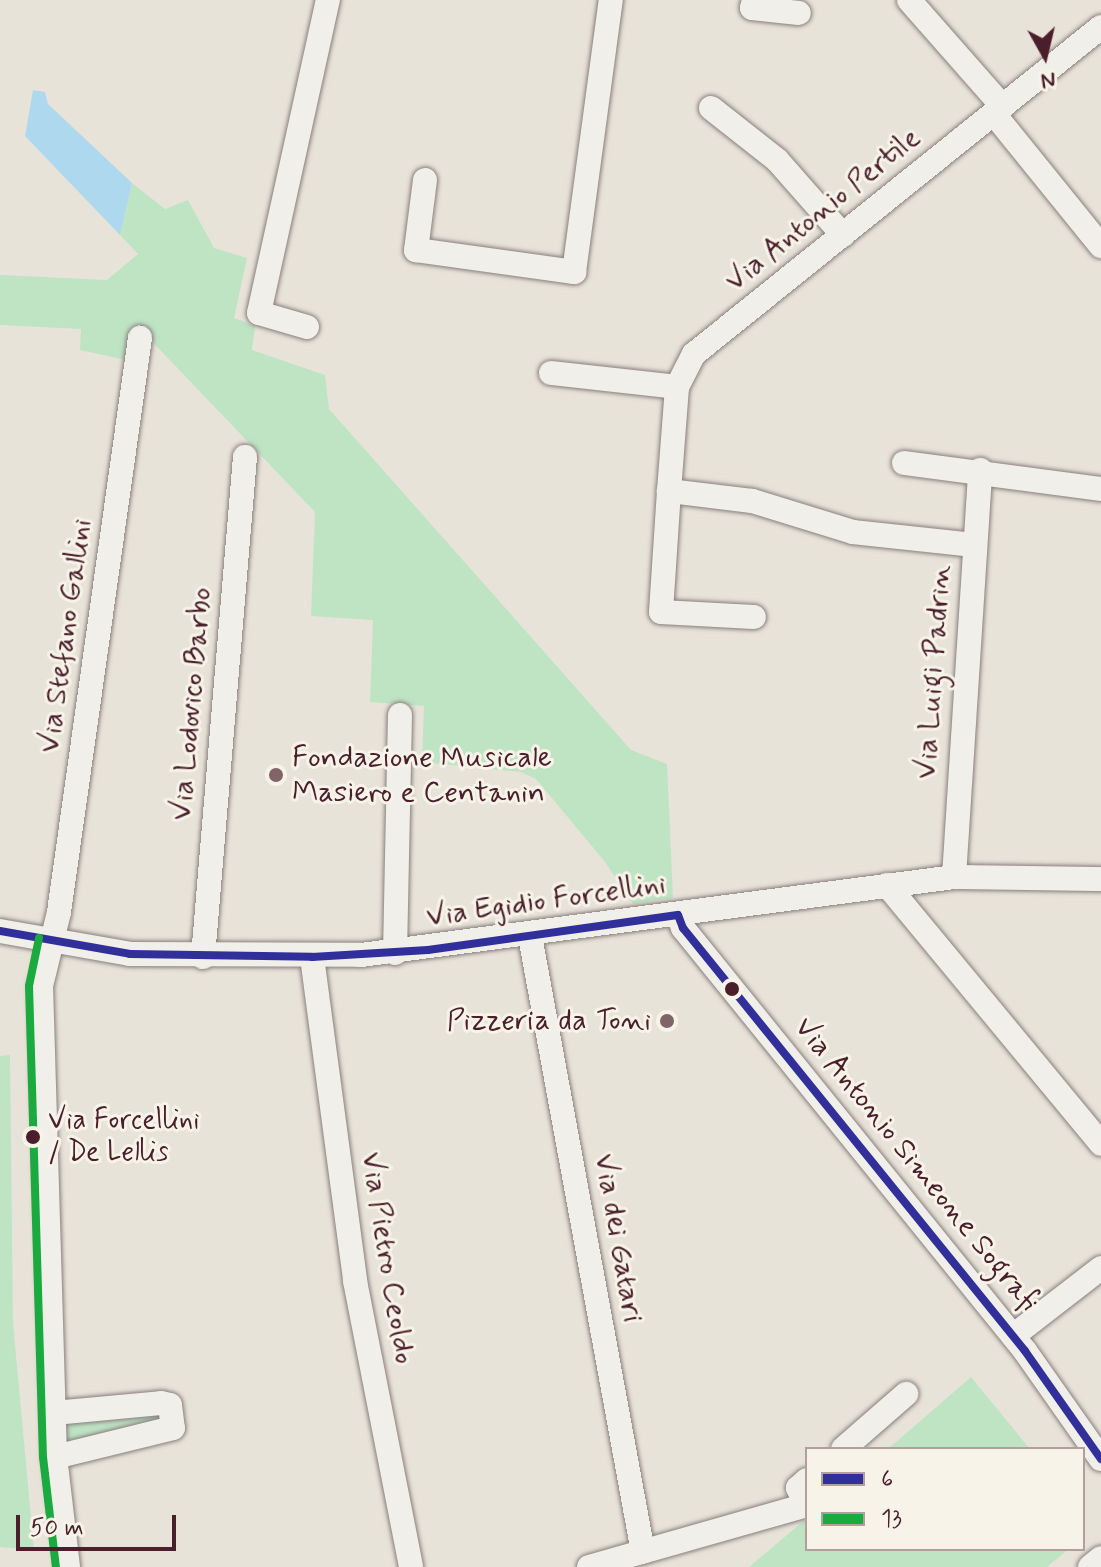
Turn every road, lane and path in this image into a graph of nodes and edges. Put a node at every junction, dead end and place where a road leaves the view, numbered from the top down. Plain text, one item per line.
1 (328, 0) edge
2 (611, 0) edge
3 (909, 0) edge
4 (753, 4) edge
5 (928, 10) edge
6 (799, 13) dead end
7 (1101, 27) edge
8 (711, 108) dead end
9 (998, 111) junction
10 (425, 180) dead end
11 (843, 235) junction
12 (1101, 246) edge
13 (307, 327) dead end
14 (140, 338) dead end
15 (551, 373) dead end
16 (677, 387) junction
17 (245, 457) dead end
18 (904, 463) dead end
19 (980, 470) junction
20 (1101, 489) edge
21 (669, 491) junction
22 (974, 545) junction
23 (754, 617) dead end
24 (400, 715) dead end
25 (954, 877) junction
26 (1101, 879) edge
27 (887, 885) junction
28 (678, 915) junction
29 (0, 931) edge
30 (530, 936) junction
31 (51, 941) junction
32 (395, 953) junction
33 (203, 957) junction
34 (312, 957) junction
35 (1101, 1144) edge
36 (1101, 1268) edge
37 (1013, 1336) junction
38 (906, 1394) dead end
39 (54, 1413) junction
40 (845, 1447) edge
41 (55, 1457) junction
42 (1101, 1459) edge
43 (805, 1482) edge
44 (805, 1503) edge
45 (805, 1505) edge
46 (643, 1552) junction
47 (1101, 1558) edge
48 (68, 1567) edge
49 (411, 1567) edge
50 (589, 1567) edge
51 (1090, 1567) edge

1 - 13 street
2 - 10 street
3 - 5 street
4 - 6 street
5 - 9 street
7 - 9 street, Via Antonio Pertile
8 - 11 street
9 - 11 street, Via Antonio Pertile
9 - 12 street
11 - 16 street, Via Antonio Pertile
14 - 31 street, Via Stefano Gallini
15 - 16 street
16 - 21 street, Via Antonio Pertile
17 - 33 street, Via Lodovico Barbo
18 - 19 street
19 - 20 street
19 - 22 street, Via Luigi Padrin
21 - 22 street
21 - 23 street, Via Antonio Pertile
22 - 25 street, Via Luigi Padrin
24 - 32 street
25 - 26 street, Via Egidio Forcellini
25 - 27 street, Via Egidio Forcellini
27 - 28 street, Via Egidio Forcellini
27 - 35 street
28 - 30 street, Via Egidio Forcellini
28 - 37 street, Via Antonio Simeone Sografi
29 - 31 street, Via Egidio Forcellini
30 - 32 street, Via Egidio Forcellini
30 - 46 street, Via dei Gatari
31 - 33 street, Via Egidio Forcellini
31 - 39 street, Via Stefano Gallini
32 - 34 street, Via Egidio Forcellini
33 - 34 street, Via Egidio Forcellini
34 - 49 street, Via Pietro Ceoldo
36 - 37 street
37 - 42 street, Via Antonio Simeone Sografi
38 - 40 street
39 - 41 street, Via Stefano Gallini
39 - 41 street
41 - 48 street, Via Stefano Gallini
43 - 44 street
45 - 46 street
46 - 50 street
47 - 51 street

